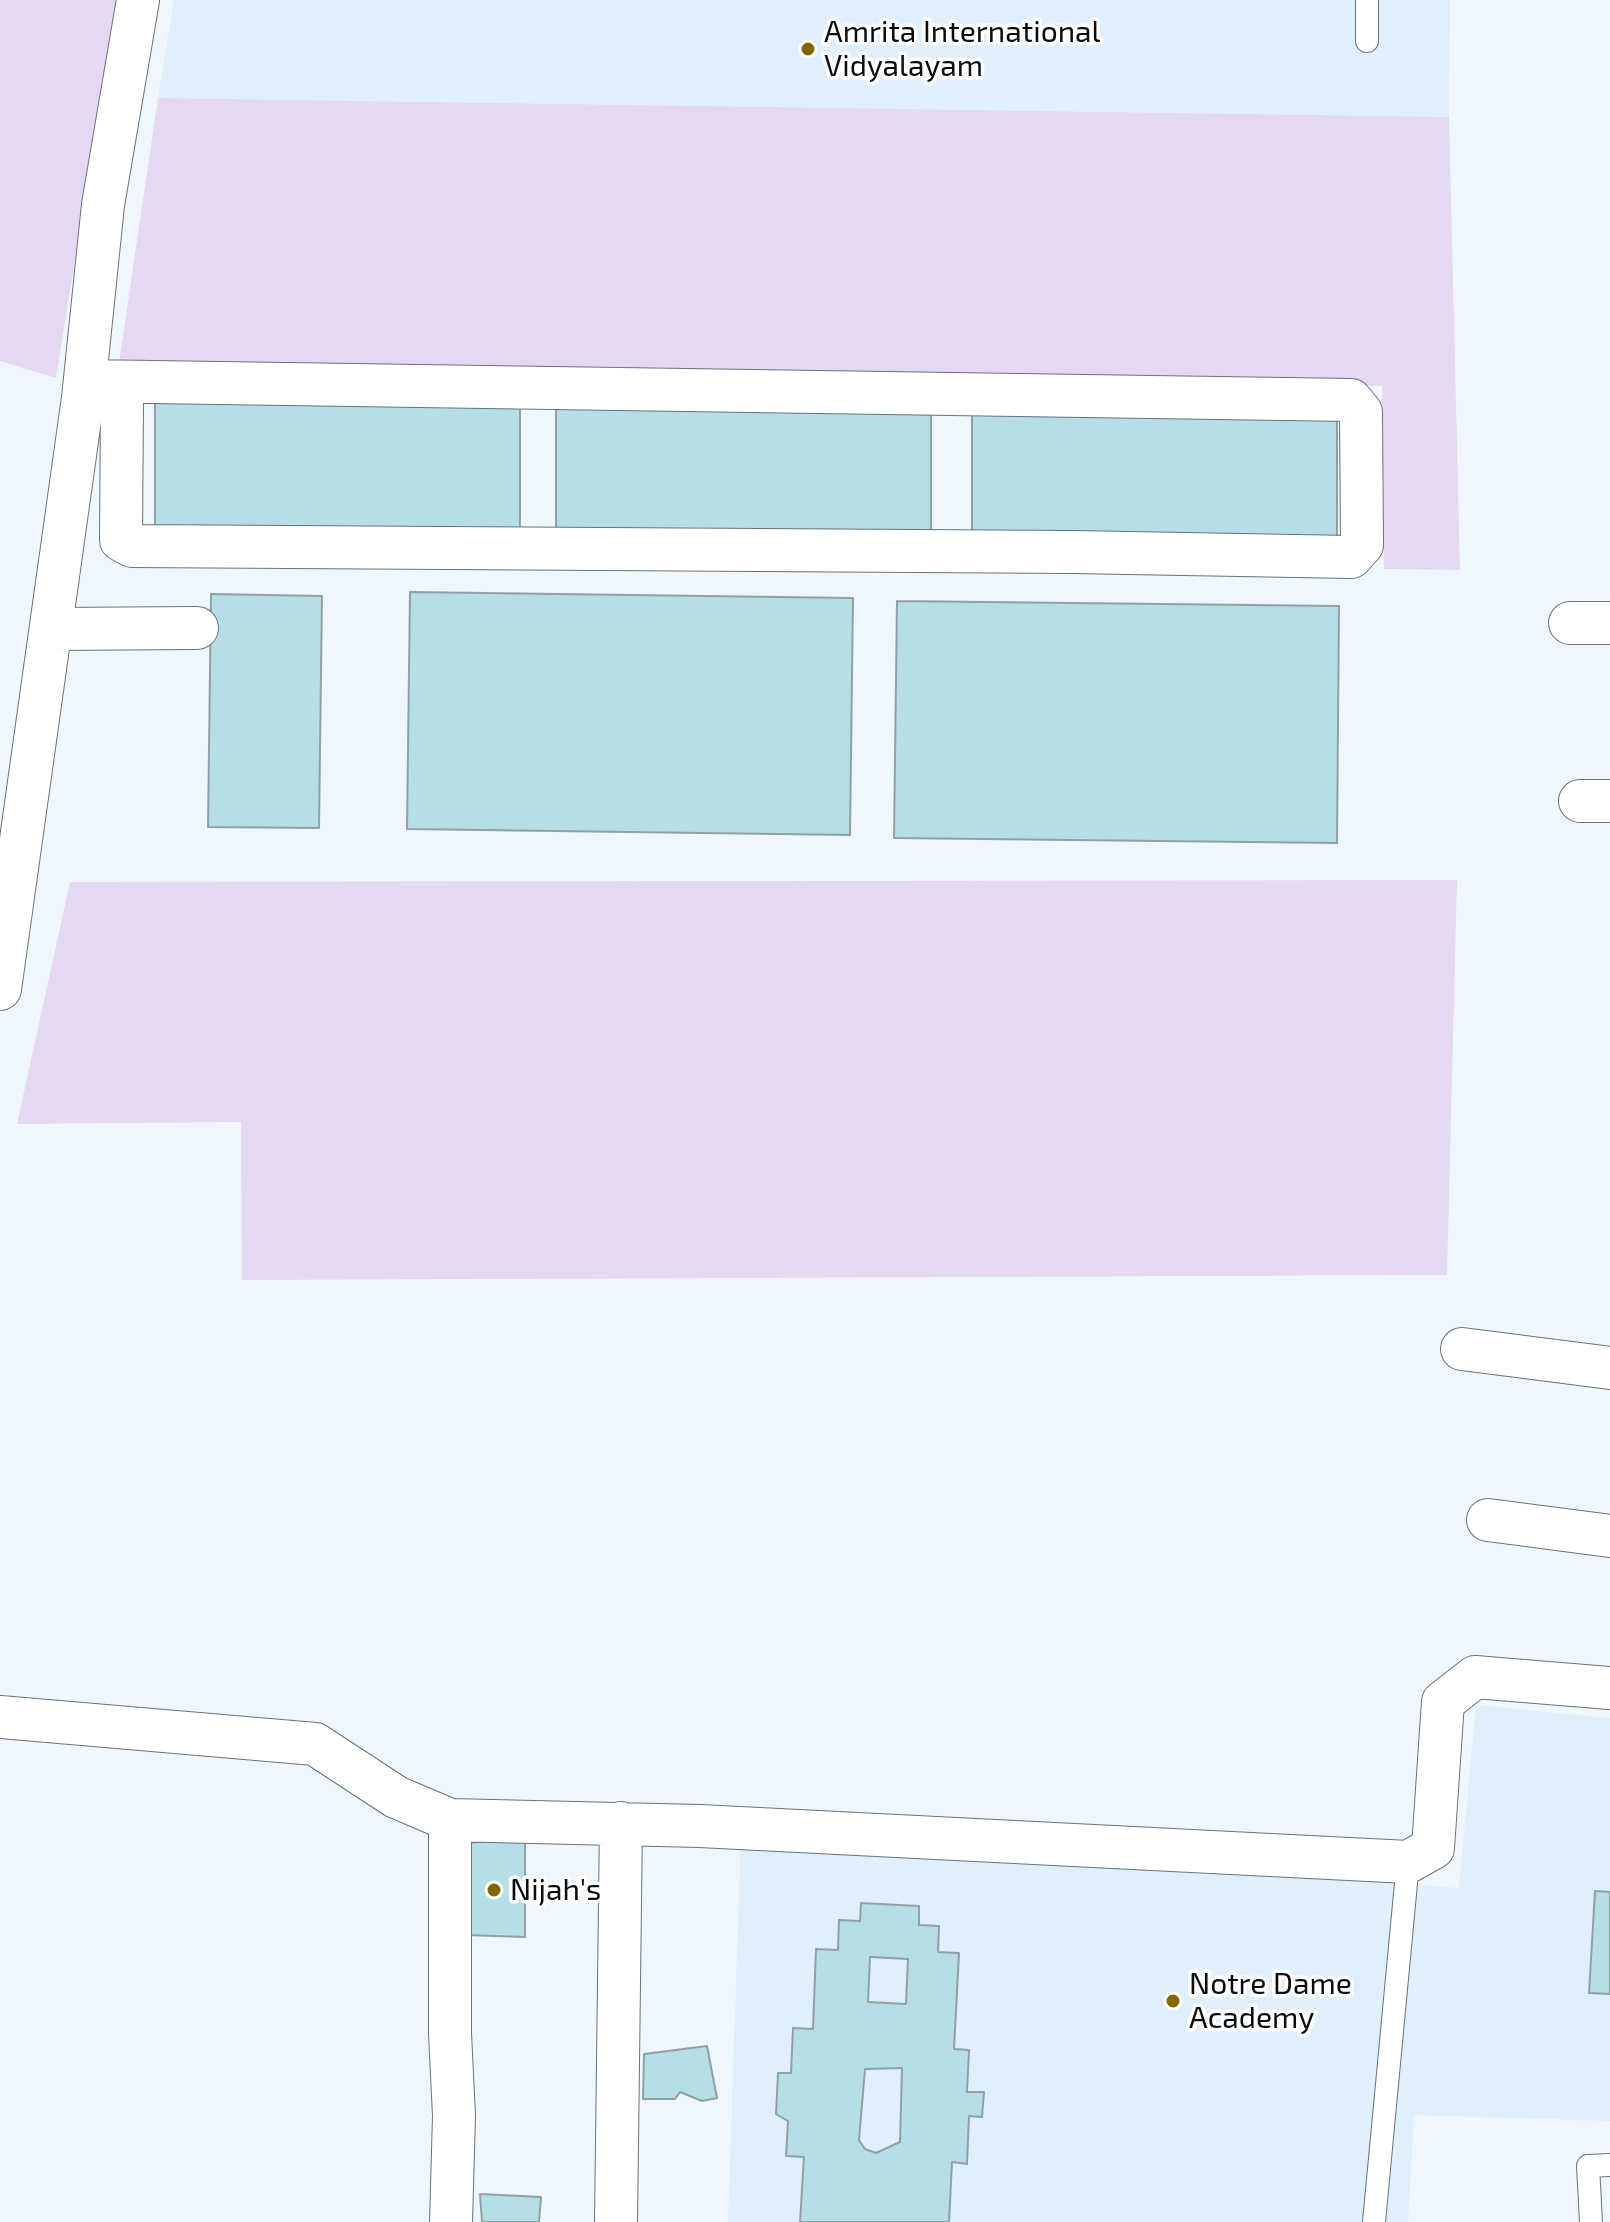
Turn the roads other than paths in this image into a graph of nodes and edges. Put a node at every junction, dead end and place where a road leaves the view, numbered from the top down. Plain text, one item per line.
1 (138, 0) edge
2 (1367, 0) edge
3 (1367, 41) dead end
4 (103, 390) junction
5 (197, 628) dead end
6 (52, 629) junction
7 (0, 989) edge
8 (1462, 1349) dead end
9 (1610, 1368) edge
10 (1488, 1520) dead end
11 (1610, 1536) edge
12 (1610, 1688) edge
13 (0, 1717) edge
14 (450, 1820) junction
15 (621, 1823) junction
16 (1408, 1862) junction
17 (1610, 2165) edge
18 (451, 2222) edge
19 (616, 2222) edge
20 (1374, 2222) edge
21 (1591, 2222) edge

1 - 4 street
2 - 3 lane
4 - 4 street
4 - 6 street
5 - 6 street
6 - 7 street
8 - 9 street
10 - 11 street
12 - 16 street
13 - 14 street
14 - 15 street
14 - 18 street
15 - 16 street
15 - 19 street
16 - 20 lane
17 - 21 lane

